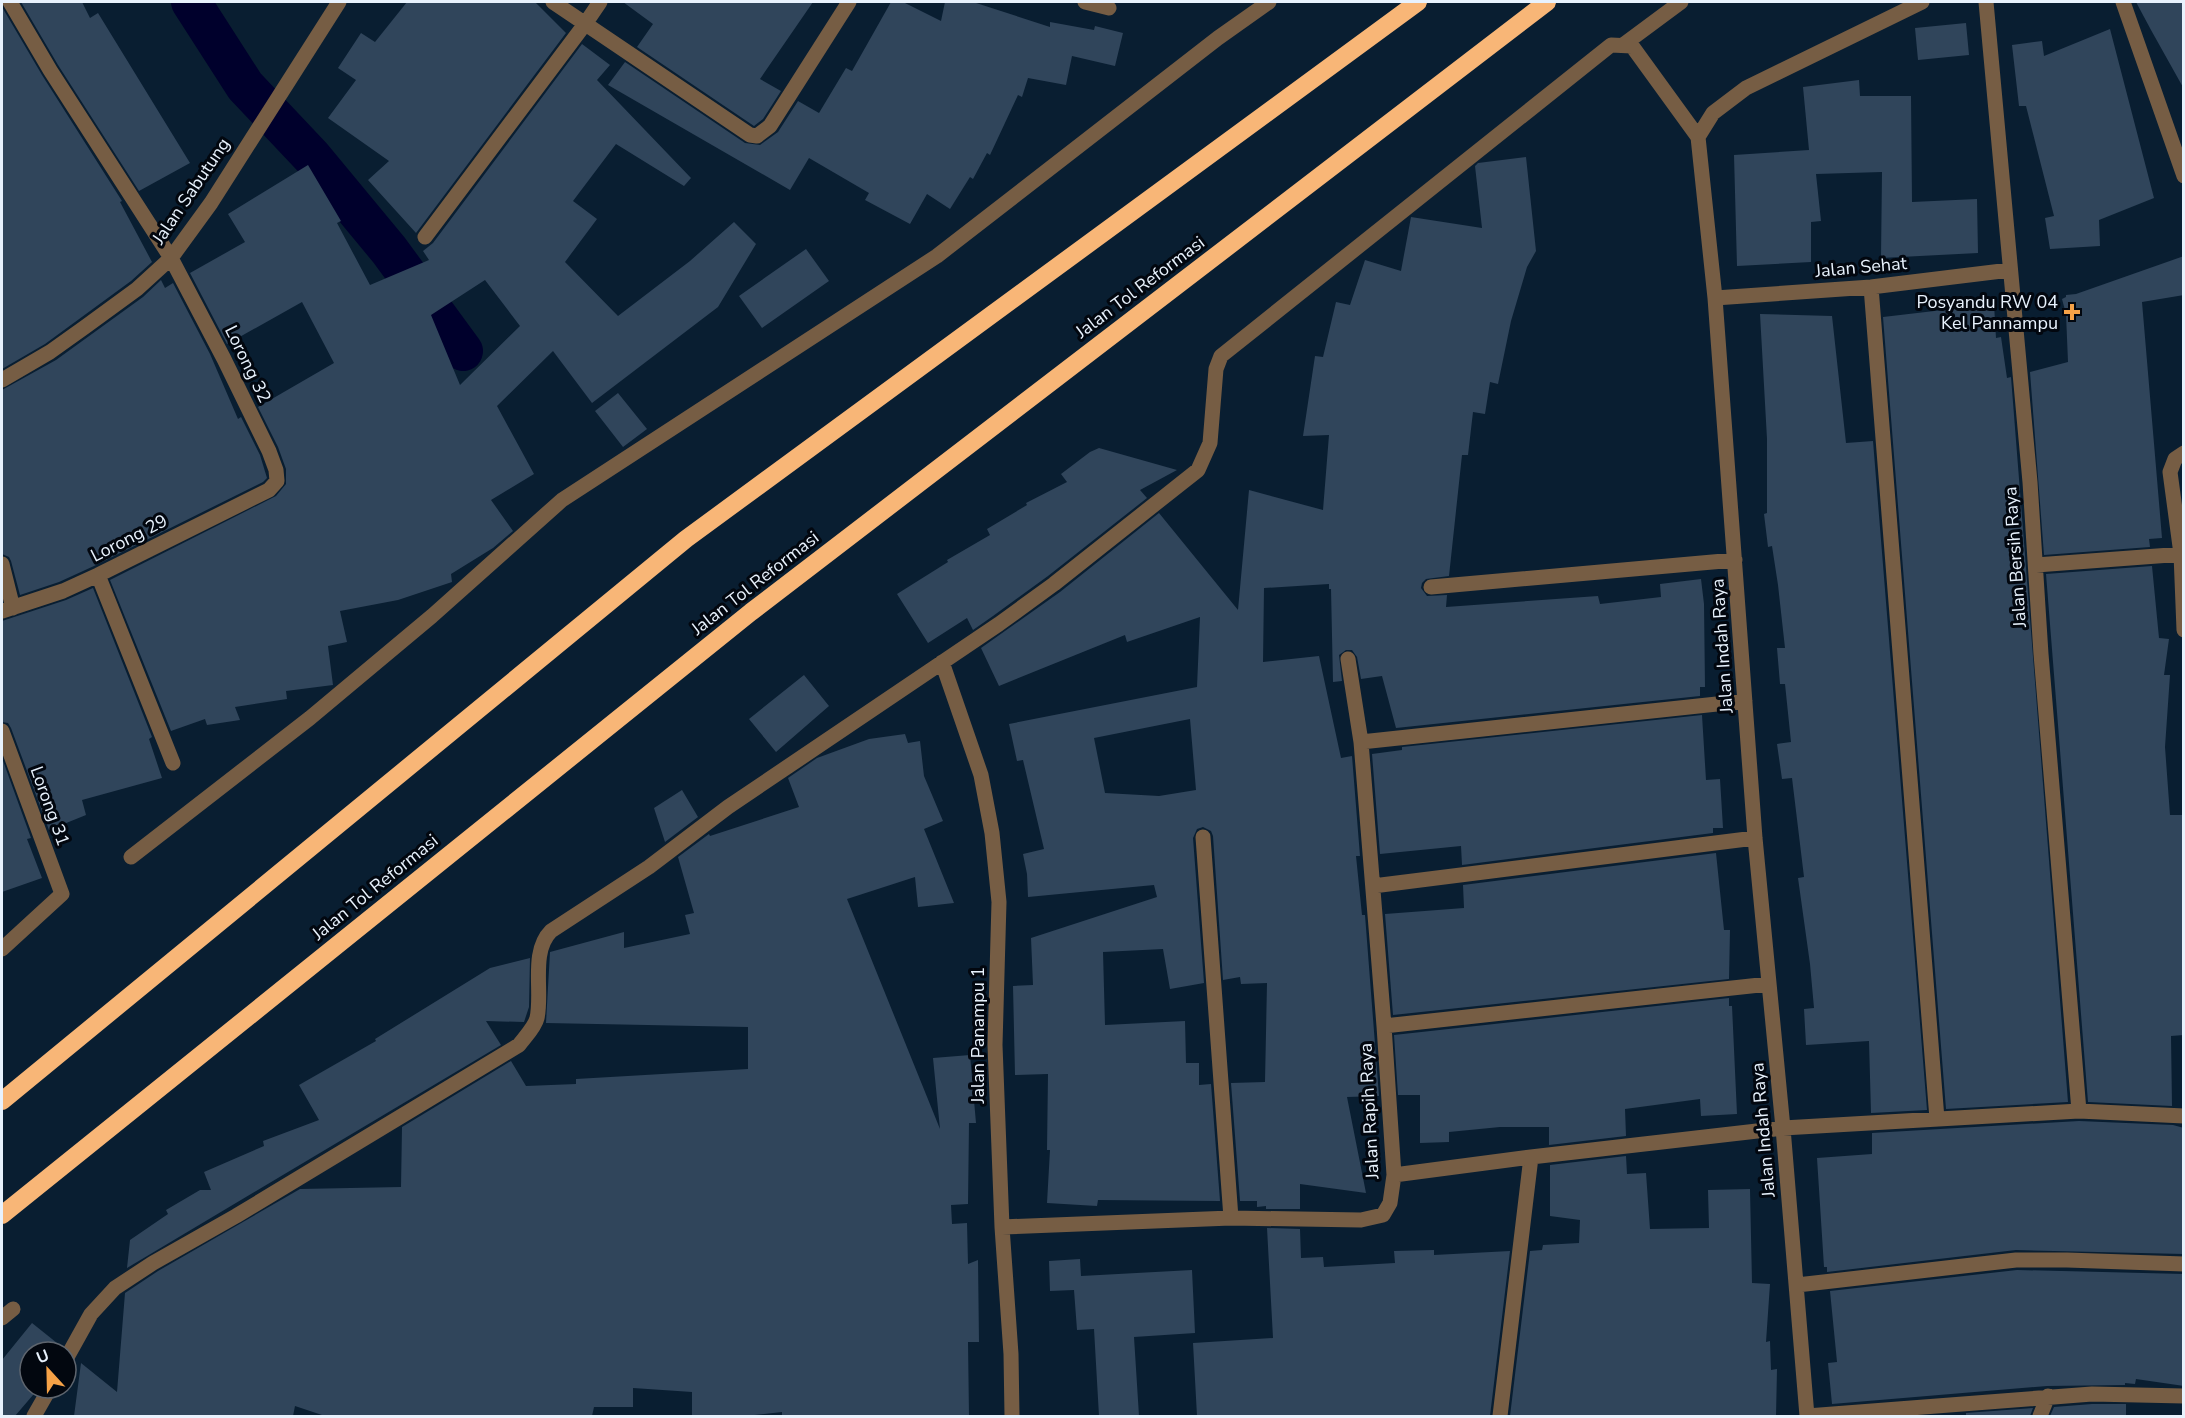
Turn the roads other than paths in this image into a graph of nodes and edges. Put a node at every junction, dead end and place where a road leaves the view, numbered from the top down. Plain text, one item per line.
1 (10, 2) edge
2 (339, 2) edge
3 (553, 2) edge
4 (600, 2) edge
5 (849, 2) edge
6 (1085, 2) edge
7 (1269, 2) edge
8 (1418, 2) edge
9 (1547, 2) edge
10 (1681, 2) edge
11 (1922, 2) edge
12 (1986, 2) edge
13 (2123, 2) edge
14 (1109, 8) dead end
15 (585, 24) junction
16 (1623, 45) junction
17 (1698, 137) junction
18 (2184, 176) edge
19 (425, 237) dead end
20 (171, 258) junction
21 (2010, 270) junction
22 (1871, 288) junction
23 (1715, 298) junction
24 (2, 380) edge
25 (2184, 453) edge
26 (269, 490) joint
27 (2182, 554) edge
28 (1735, 560) junction
29 (2, 564) edge
30 (2037, 565) junction
31 (98, 575) junction
32 (1431, 587) dead end
33 (7, 609) edge
34 (2184, 630) edge
35 (1348, 659) dead end
36 (942, 662) junction
37 (1745, 701) junction
38 (2, 731) edge
39 (1361, 742) junction
40 (172, 763) dead end
41 (1203, 837) dead end
42 (1755, 838) junction
43 (131, 857) dead end
44 (1373, 886) junction
45 (2, 949) edge
46 (1769, 984) junction
47 (1384, 1026) junction
48 (2, 1101) edge
49 (2079, 1111) junction
50 (2184, 1116) edge
51 (1937, 1119) junction
52 (1784, 1128) junction
53 (1531, 1157) junction
54 (1394, 1175) junction
55 (2, 1215) edge
56 (1232, 1218) junction
57 (1002, 1227) junction
58 (2184, 1264) edge
59 (1797, 1285) junction
60 (77, 1340) edge
61 (2048, 1396) junction
62 (2184, 1396) edge
63 (43, 1400) edge
64 (34, 1416) edge
65 (1012, 1416) edge
66 (1500, 1416) edge
67 (1807, 1416) edge
68 (2040, 1416) edge

1 - 20 street
2 - 20 street, Jalan Sabutung
3 - 15 street
4 - 15 street
5 - 15 street
6 - 14 street
7 - 43 street
8 - 48 highway
9 - 55 highway, Jalan Tol Reformasi
10 - 16 street
11 - 17 street
12 - 21 street, Jalan Bersih Raya
13 - 18 street
15 - 19 street
16 - 17 street
16 - 36 street
17 - 23 street, Jalan Indah Raya
20 - 24 street, Jalan Sabutung
20 - 26 street, Lorong 32
21 - 22 street, Jalan Sehat
21 - 30 street, Jalan Bersih Raya
22 - 23 street, Jalan Sehat
22 - 51 street
23 - 28 street, Jalan Indah Raya
25 - 27 street
26 - 31 street, Lorong 29
27 - 30 street
27 - 34 street
28 - 32 street
28 - 37 street, Jalan Indah Raya
29 - 33 street
30 - 49 street, Jalan Bersih Raya
31 - 33 street, Lorong 29
31 - 40 street
35 - 39 street, Jalan Rapih Raya
36 - 57 street, Jalan Panampu 1
36 - 60 street
37 - 39 street
37 - 42 street, Jalan Indah Raya
38 - 45 street, Lorong 31
39 - 44 street, Jalan Rapih Raya
41 - 56 street
42 - 44 street
42 - 46 street, Jalan Indah Raya
44 - 47 street, Jalan Rapih Raya
46 - 47 street
46 - 52 street, Jalan Indah Raya
47 - 54 street, Jalan Rapih Raya
49 - 50 street
49 - 51 street
51 - 52 street
52 - 53 street
52 - 59 street, Jalan Indah Raya
53 - 54 street
53 - 66 street
54 - 56 street, Jalan Rapih Raya
56 - 57 street, Jalan Rapih Raya
57 - 65 street, Jalan Panampu 1
58 - 59 street
59 - 67 street, Jalan Indah Raya
61 - 62 street
61 - 67 street
61 - 68 street
63 - 64 street

